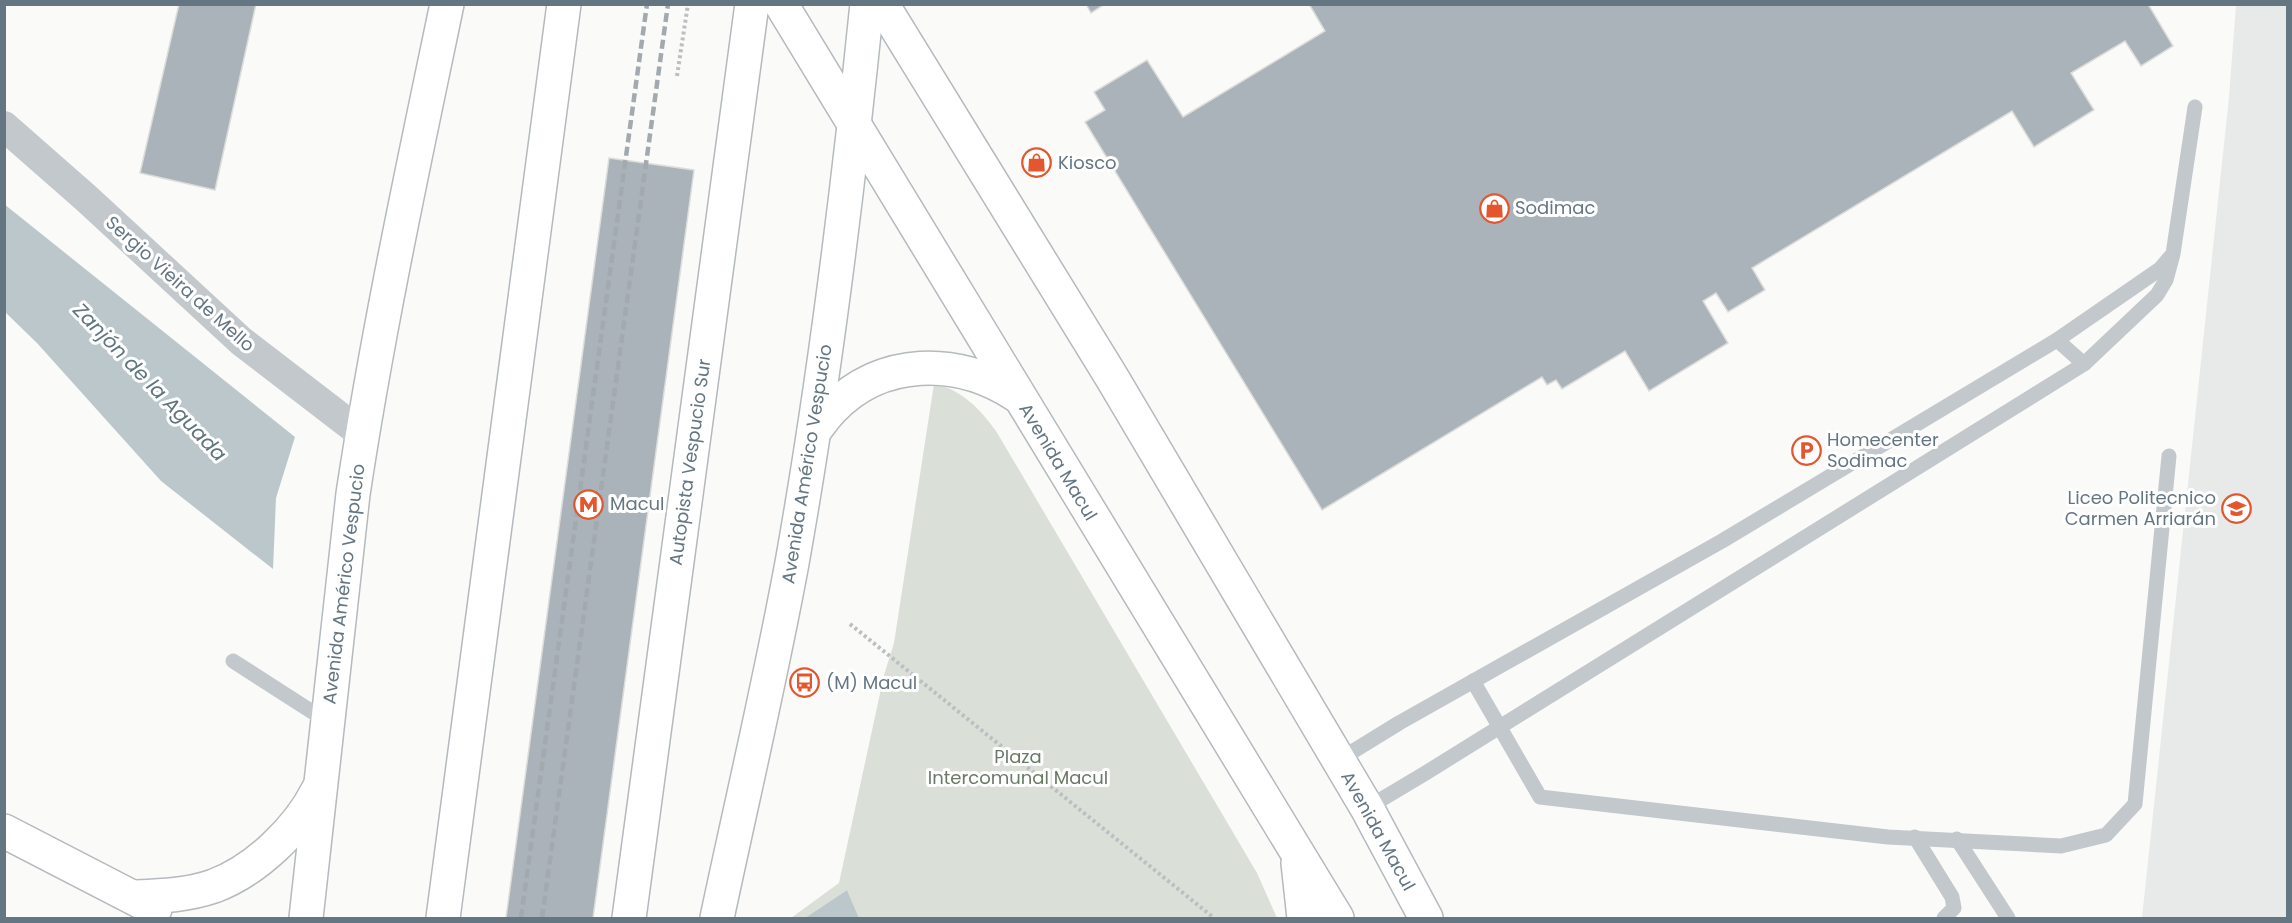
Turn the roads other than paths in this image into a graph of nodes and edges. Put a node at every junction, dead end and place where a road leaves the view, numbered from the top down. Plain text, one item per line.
1 (447, 4) edge
2 (564, 4) edge
3 (752, 4) edge
4 (781, 4) edge
5 (867, 4) edge
6 (882, 4) edge
7 (2195, 107) dead end
8 (4, 126) edge
9 (855, 127) junction
10 (2174, 254) junction
11 (2057, 340) junction
12 (2084, 364) junction
13 (1018, 396) junction
14 (814, 431) junction
15 (362, 434) junction
16 (2169, 456) dead end
17 (233, 662) dead end
18 (1473, 681) junction
19 (328, 722) junction
20 (1498, 728) junction
21 (1339, 760) junction
22 (321, 786) junction
23 (1367, 808) junction
24 (4, 831) edge
25 (1914, 837) junction
26 (1957, 839) junction
27 (1296, 852) junction
28 (136, 897) junction
29 (171, 918) edge
30 (306, 918) edge
31 (443, 918) edge
32 (628, 918) edge
33 (717, 918) edge
34 (1304, 918) edge
35 (1337, 918) edge
36 (1426, 918) edge
37 (1944, 918) edge
38 (2008, 918) edge

1 - 15 main road, Avenida Américo Vespucio
2 - 31 main road
3 - 32 main road, Autopista Vespucio Sur
4 - 9 main road, Avenida Macul
5 - 9 main road, Avenida Américo Vespucio
6 - 21 main road, Avenida Macul
7 - 10 lane
8 - 15 street, Sergio Vieira de Mello
9 - 13 main road, Avenida Macul
9 - 14 main road, Avenida Américo Vespucio
10 - 11 lane
10 - 12 lane
11 - 12 lane
11 - 18 lane
12 - 20 lane
13 - 14 main road
13 - 27 main road, Avenida Macul
14 - 33 main road, Avenida Américo Vespucio
15 - 19 main road, Avenida Américo Vespucio
16 - 26 lane
17 - 19 lane
18 - 20 lane
18 - 21 lane
19 - 22 main road, Avenida Américo Vespucio
20 - 23 lane
20 - 25 lane
21 - 23 main road, Avenida Macul
22 - 28 main road
22 - 30 main road, Avenida Américo Vespucio
23 - 36 main road, Avenida Macul
24 - 28 main road
25 - 26 lane
25 - 37 lane
26 - 38 lane
27 - 34 main road
27 - 35 main road, Avenida Macul
28 - 29 main road

